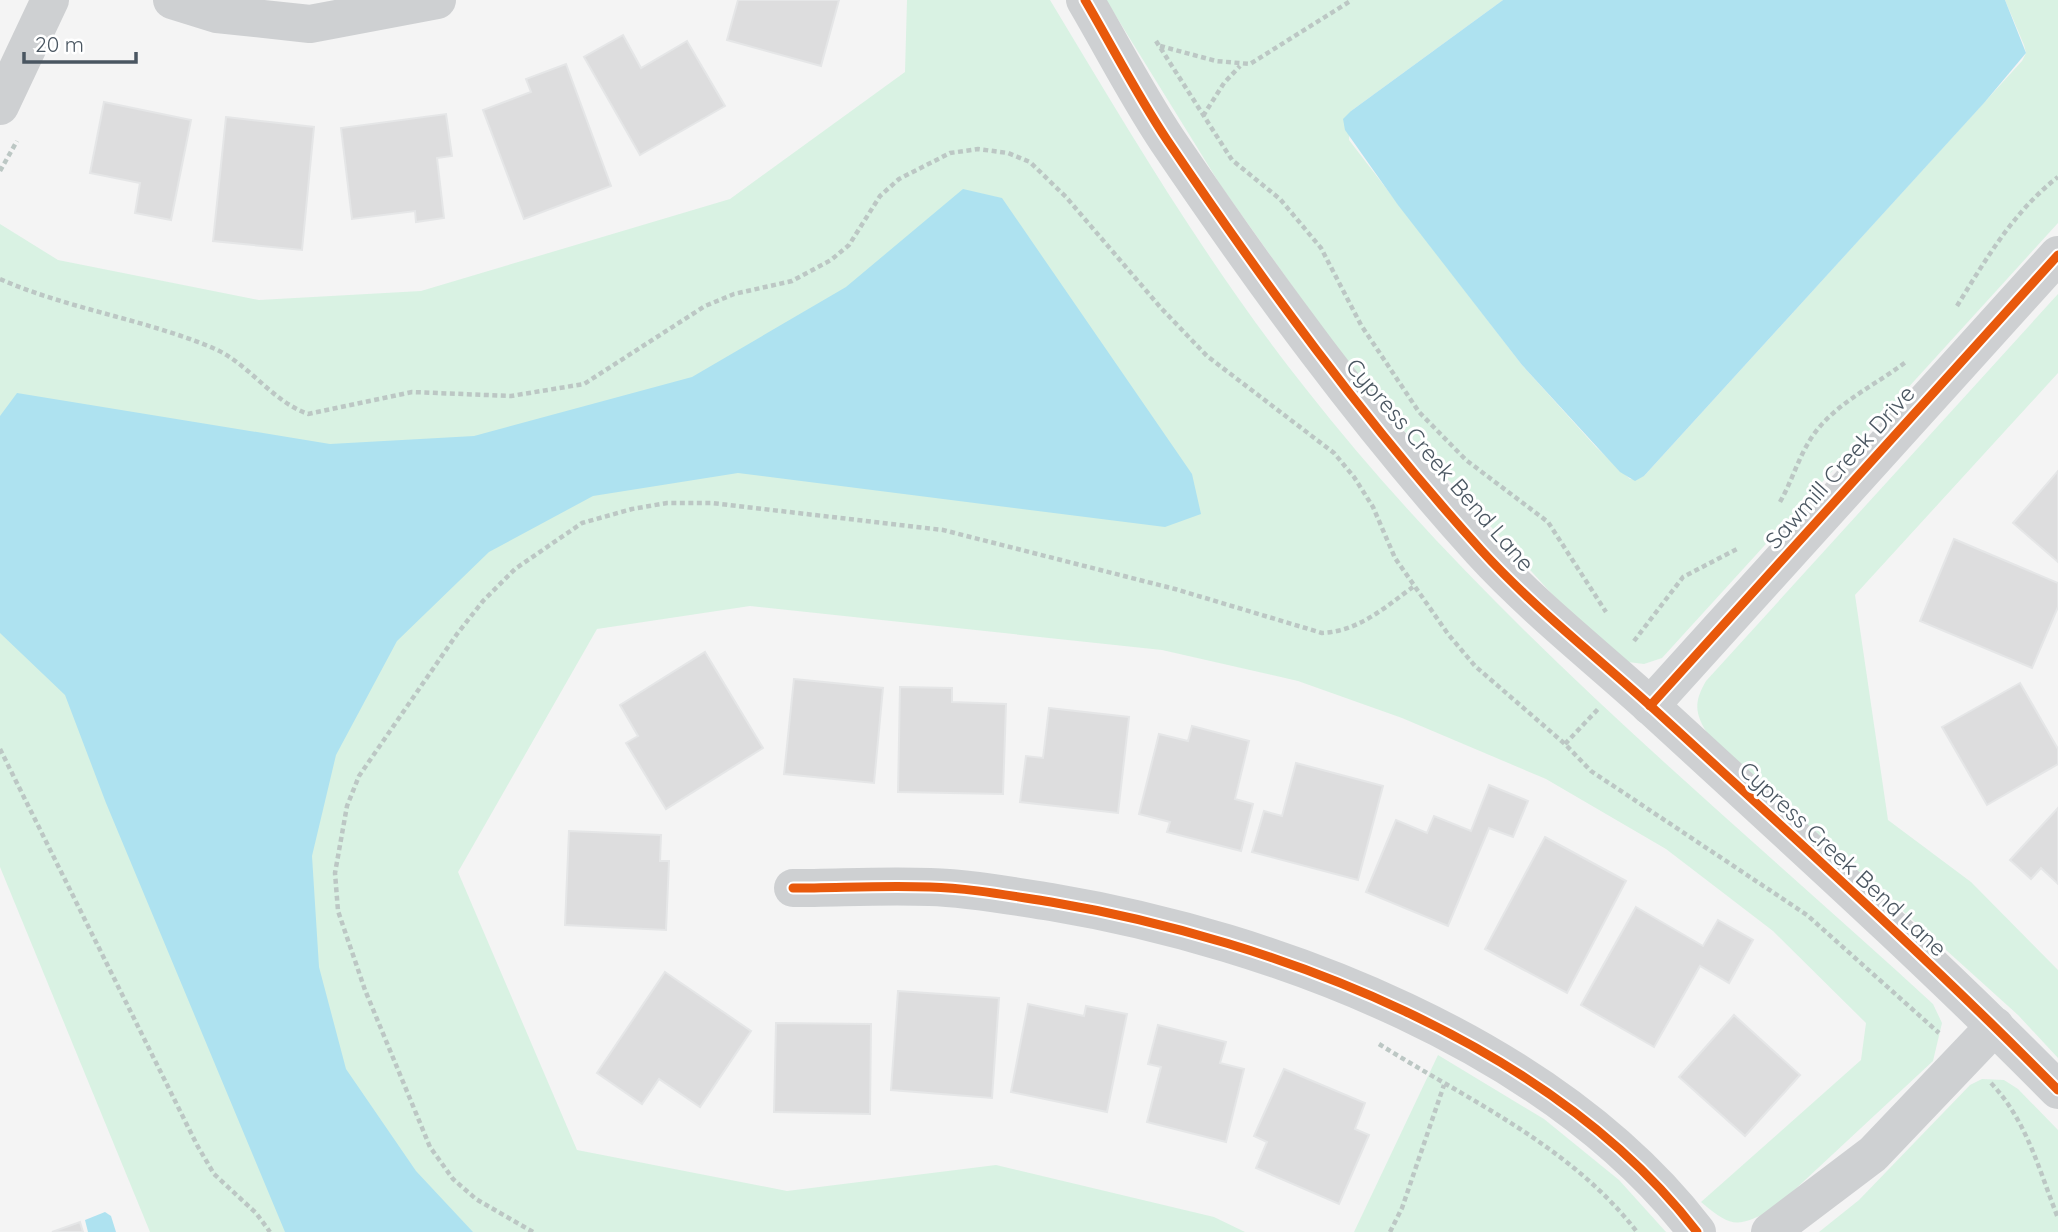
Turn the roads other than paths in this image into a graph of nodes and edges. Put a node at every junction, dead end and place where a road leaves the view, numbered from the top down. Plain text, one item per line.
1 (50, 0) edge
2 (172, 0) edge
3 (437, 0) edge
4 (1085, 0) edge
5 (0, 106) edge
6 (2058, 255) edge
7 (1650, 706) junction
8 (793, 888) dead end
9 (1995, 1026) junction
10 (2058, 1090) edge
11 (1697, 1232) edge
12 (1770, 1232) edge

1 - 5 street
2 - 3 street
4 - 7 street, Cypress Creek Bend Lane
6 - 7 street, Sawmill Creek Drive
7 - 9 street, Cypress Creek Bend Lane
8 - 11 street
9 - 10 street, Cypress Creek Bend Lane
9 - 12 street

